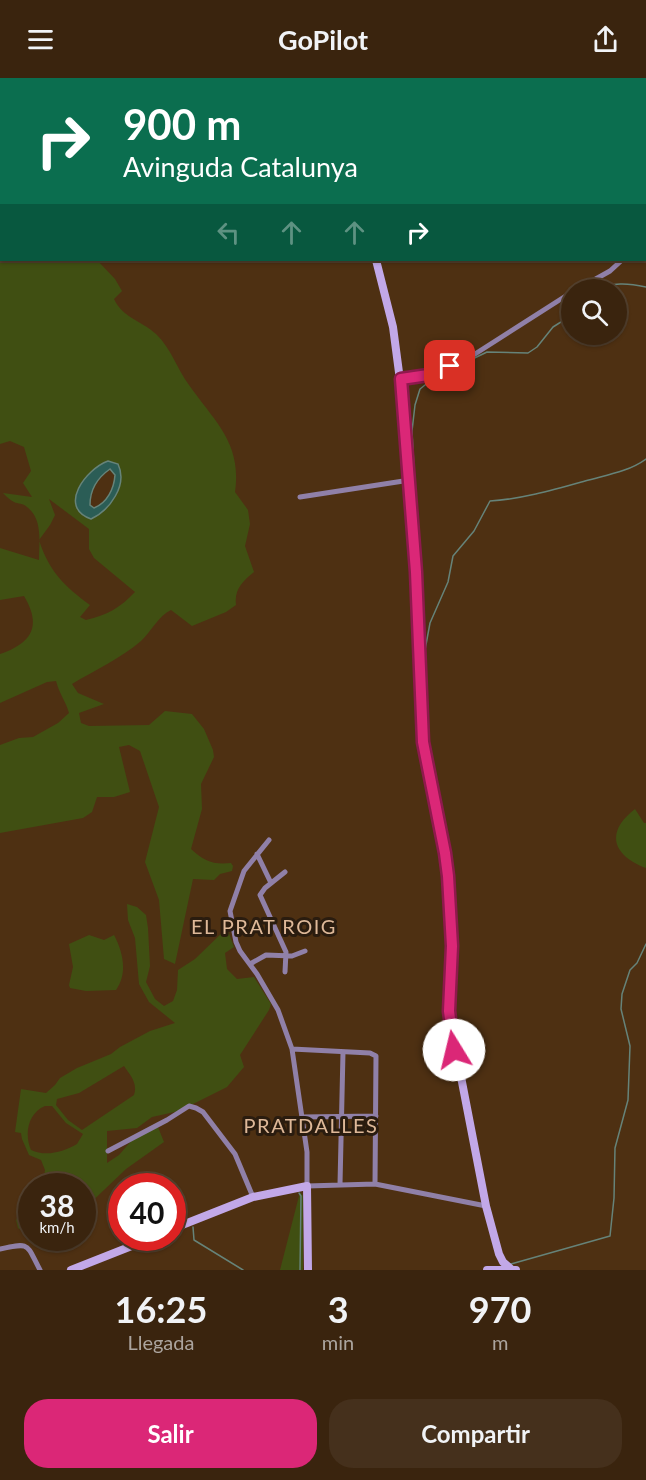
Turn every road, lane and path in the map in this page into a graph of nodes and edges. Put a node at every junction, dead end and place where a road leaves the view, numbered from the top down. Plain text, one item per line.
1 (376, 261) edge
2 (621, 261) edge
3 (596, 279) edge
4 (561, 299) edge
5 (401, 379) junction
6 (410, 480) junction
7 (300, 497) dead end
8 (269, 840) dead end
9 (257, 854) junction
10 (285, 872) dead end
11 (271, 883) junction
12 (304, 951) dead end
13 (285, 956) junction
14 (250, 964) junction
15 (285, 972) dead end
16 (292, 1049) junction
17 (343, 1052) junction
18 (342, 1116) junction
19 (376, 1116) junction
20 (302, 1117) junction
21 (108, 1151) dead end
22 (340, 1184) junction
23 (375, 1184) junction
24 (307, 1186) junction
25 (253, 1197) junction
26 (486, 1206) junction
27 (186, 1223) edge
28 (0, 1249) edge
29 (119, 1251) edge
30 (500, 1264) edge
31 (511, 1269) edge
32 (40, 1270) edge
33 (71, 1270) edge
34 (308, 1270) edge
35 (487, 1270) edge
36 (516, 1270) edge

1 - 5 street
2 - 3 street
4 - 5 street
5 - 6 street
6 - 7 street
6 - 26 street
8 - 9 street
9 - 11 street
9 - 14 street
10 - 11 street
11 - 13 street
12 - 13 street
13 - 14 street
13 - 15 street
14 - 16 street
16 - 17 street
16 - 20 street
17 - 18 street
17 - 19 street
18 - 19 street
18 - 20 street
18 - 22 street
19 - 23 street
20 - 24 street
21 - 25 street
22 - 23 street
22 - 24 street
23 - 26 street
24 - 25 street
24 - 34 street
25 - 27 street
26 - 30 street
28 - 32 street
29 - 33 street
30 - 31 street
30 - 35 street
31 - 36 street

